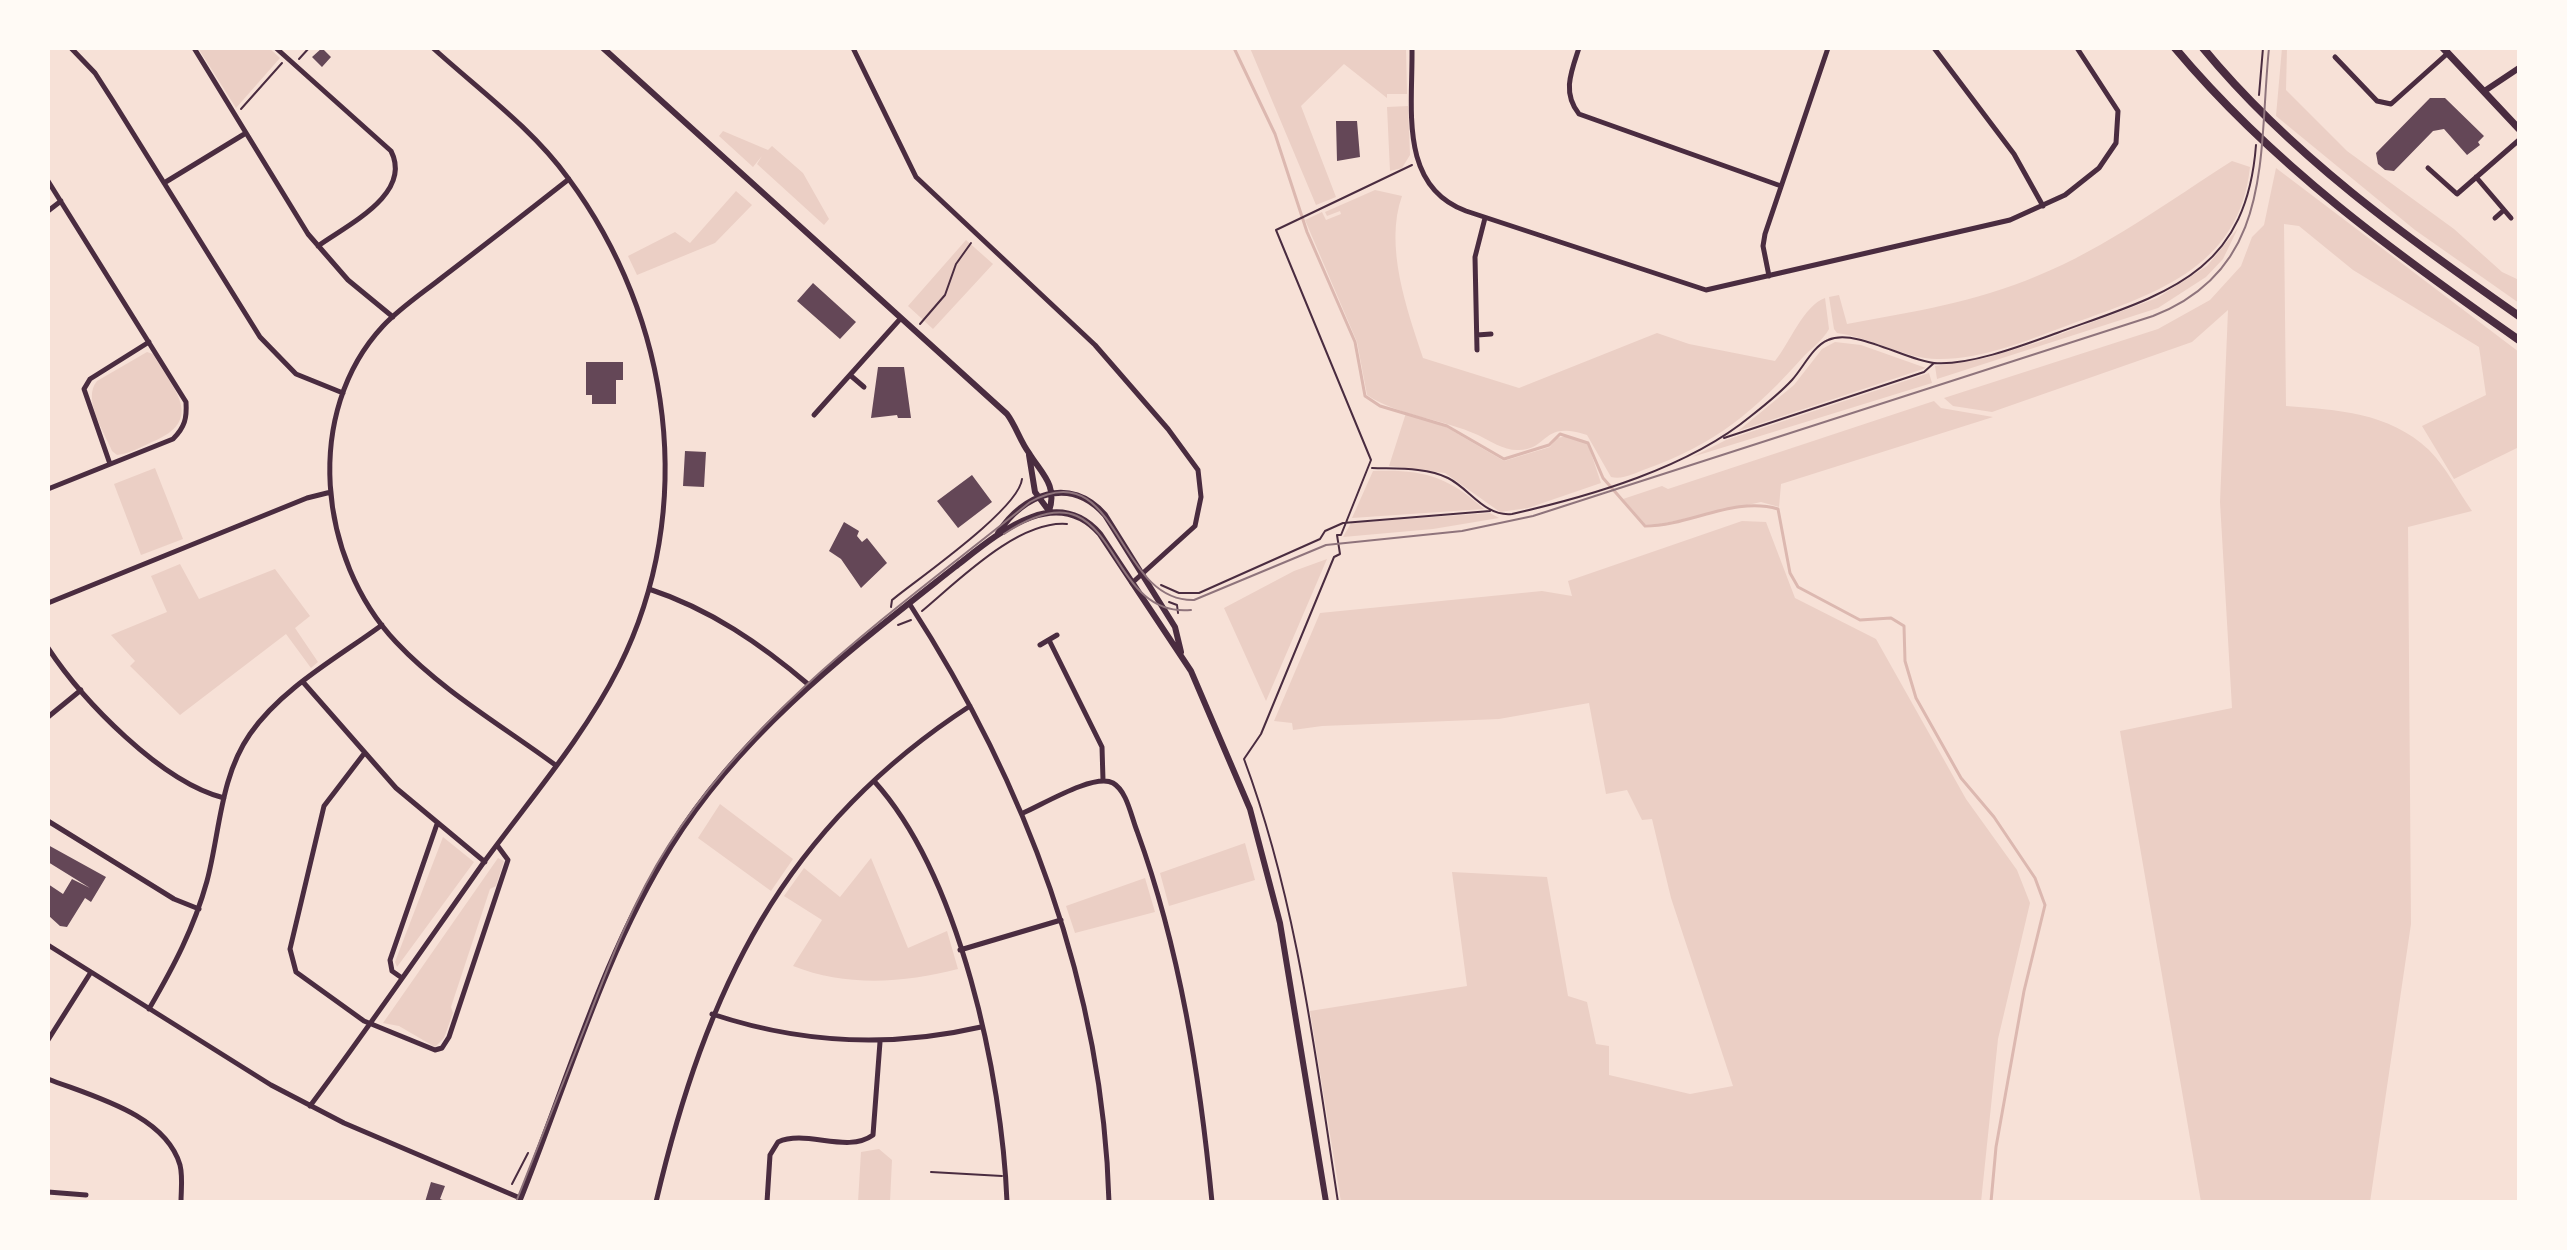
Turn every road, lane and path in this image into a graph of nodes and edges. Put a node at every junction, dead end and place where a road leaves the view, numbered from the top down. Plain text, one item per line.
1 (71, 48) edge
2 (194, 48) edge
3 (276, 48) edge
4 (309, 48) edge
5 (433, 48) edge
6 (603, 48) edge
7 (853, 48) edge
8 (1412, 48) edge
9 (1579, 48) edge
10 (1828, 48) edge
11 (1934, 48) edge
12 (2077, 48) edge
13 (2175, 48) edge
14 (2203, 48) edge
15 (2263, 48) edge
16 (2445, 50) edge
17 (2335, 57) dead end
18 (287, 58) junction
19 (294, 64) junction
20 (2519, 68) edge
21 (2260, 76) dead end
22 (2486, 90) junction
23 (235, 115) junction
24 (2519, 129) edge
25 (246, 133) junction
26 (2519, 140) edge
27 (2255, 150) dead end
28 (1417, 163) junction
29 (2428, 168) dead end
30 (2476, 177) junction
31 (569, 179) junction
32 (48, 181) edge
33 (164, 183) junction
34 (1781, 186) junction
35 (61, 201) junction
36 (2043, 206) junction
37 (2504, 210) junction
38 (48, 211) edge
39 (1485, 218) junction
40 (2495, 218) dead end
41 (2511, 218) dead end
42 (977, 235) junction
43 (318, 246) junction
44 (1769, 276) junction
45 (902, 316) junction
46 (2519, 316) edge
47 (393, 317) junction
48 (916, 329) junction
49 (1491, 334) dead end
50 (1477, 335) junction
51 (2519, 340) edge
52 (149, 342) junction
53 (1477, 350) dead end
54 (1934, 363) junction
55 (850, 375) junction
56 (864, 387) dead end
57 (343, 393) junction
58 (814, 415) dead end
59 (1723, 438) junction
60 (1029, 455) junction
61 (110, 464) junction
62 (1371, 468) junction
63 (1022, 479) dead end
64 (48, 489) edge
65 (331, 492) junction
66 (1052, 492) junction
67 (1037, 496) junction
68 (1049, 511) junction
69 (1491, 511) junction
70 (1348, 521) junction
71 (1068, 524) dead end
72 (998, 533) junction
73 (1142, 575) junction
74 (1157, 582) dead end
75 (1132, 583) junction
76 (649, 589) junction
77 (1170, 591) junction
78 (892, 600) dead end
79 (48, 603) edge
80 (909, 603) junction
81 (917, 615) junction
82 (1182, 623) dead end
83 (382, 625) junction
84 (878, 629) junction
85 (1057, 635) dead end
86 (1049, 640) junction
87 (1040, 645) dead end
88 (48, 648) edge
89 (1182, 656) junction
90 (303, 682) junction
91 (809, 685) junction
92 (81, 690) junction
93 (970, 706) junction
94 (48, 717) edge
95 (363, 755) junction
96 (1244, 759) dead end
97 (554, 764) junction
98 (1103, 780) junction
99 (874, 781) junction
100 (224, 798) junction
101 (1023, 813) junction
102 (48, 821) edge
103 (437, 824) junction
104 (497, 845) junction
105 (485, 862) junction
106 (199, 909) junction
107 (1061, 920) junction
108 (48, 945) edge
109 (960, 950) junction
110 (91, 972) junction
111 (402, 978) junction
112 (149, 1009) junction
113 (712, 1014) junction
114 (370, 1023) junction
115 (981, 1027) junction
116 (48, 1040) edge
117 (880, 1042) junction
118 (48, 1079) edge
119 (310, 1106) junction
120 (931, 1172) dead end
121 (1005, 1176) junction
122 (48, 1192) edge
123 (86, 1195) dead end
124 (520, 1200) edge
125 (181, 1202) edge
126 (656, 1202) edge
127 (767, 1202) edge
128 (1007, 1202) edge
129 (1109, 1202) edge
130 (1212, 1202) edge
131 (1326, 1202) edge

1 - 33 street
2 - 23 street
3 - 18 street
4 - 19 path
5 - 31 street
6 - 45 street
7 - 42 street
8 - 28 street
9 - 34 street
10 - 34 street
11 - 36 street
12 - 36 street
13 - 51 highway
14 - 46 highway
15 - 21 path
16 - 17 street
16 - 22 main road
18 - 19 street
18 - 23 path
19 - 43 street
20 - 22 street
22 - 24 main road
23 - 25 street
25 - 33 street
25 - 43 street
26 - 30 street
27 - 54 path
28 - 39 street
28 - 62 path
29 - 30 street
30 - 37 street
31 - 47 street
31 - 76 street
32 - 35 street
33 - 57 street
34 - 44 street
35 - 38 street
35 - 52 street
36 - 44 street
37 - 40 street
37 - 41 street
39 - 44 street
39 - 50 street
42 - 48 path
42 - 73 street
43 - 47 street
45 - 48 street
45 - 55 street
47 - 57 street
48 - 60 street
49 - 50 street
50 - 53 street
52 - 61 street
52 - 61 street
54 - 59 path
54 - 59 path
55 - 56 street
55 - 58 street
57 - 65 street
59 - 69 path
60 - 66 street
60 - 67 street
61 - 64 street
62 - 69 path
62 - 70 path
63 - 78 path
65 - 79 street
65 - 83 street
66 - 67 street
66 - 68 street
66 - 73 street
67 - 68 street
67 - 72 street
68 - 72 street
68 - 75 street
69 - 70 path
70 - 77 path
70 - 96 path
71 - 81 path
72 - 80 street
73 - 75 street
73 - 89 street
74 - 77 path
75 - 89 street
76 - 91 street
76 - 97 street
77 - 82 path
80 - 81 street
80 - 84 street
81 - 84 path
81 - 93 street
83 - 90 street
83 - 97 street
84 - 91 street
85 - 86 street
86 - 87 street
86 - 98 street
88 - 92 street
89 - 131 street
90 - 95 street
90 - 100 street
91 - 124 street
92 - 94 street
92 - 100 street
93 - 99 street
93 - 101 street
95 - 103 street
95 - 114 street
97 - 104 street
98 - 101 street
98 - 130 street
99 - 109 street
99 - 113 street
100 - 106 street
101 - 107 street
102 - 106 street
103 - 105 street
103 - 111 street
104 - 105 street
104 - 114 street
105 - 111 street
106 - 112 street
107 - 109 street
107 - 129 street
108 - 110 street
109 - 115 street
110 - 112 street
110 - 116 street
111 - 114 street
112 - 119 street
113 - 117 street
113 - 126 street
114 - 119 street
115 - 117 street
115 - 121 street
117 - 127 street
118 - 125 street
119 - 124 street
120 - 121 lane
121 - 128 street
122 - 123 street

